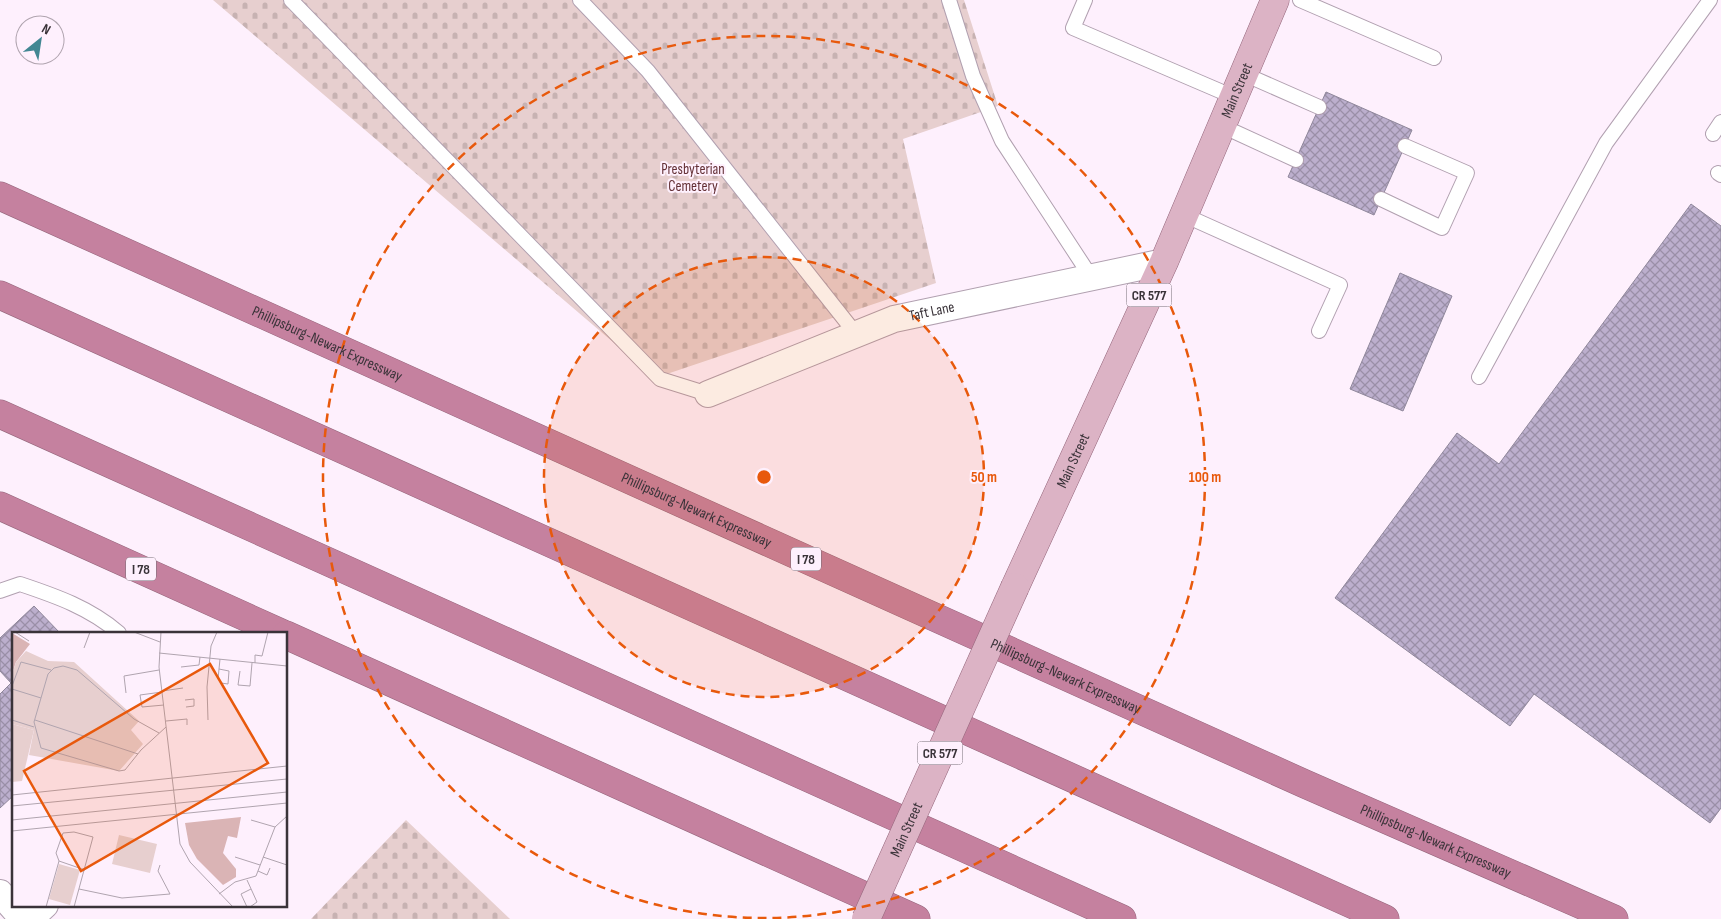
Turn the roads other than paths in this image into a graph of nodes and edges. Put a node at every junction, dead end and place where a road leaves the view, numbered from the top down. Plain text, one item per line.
1 (291, 0) edge
2 (580, 0) edge
3 (949, 0) edge
4 (1085, 0) edge
5 (1280, 0) edge
6 (1710, 0) edge
7 (1434, 58) dead end
8 (1239, 85) junction
9 (1319, 108) dead end
10 (1721, 122) edge
11 (1222, 126) junction
12 (1712, 134) dead end
13 (1405, 146) dead end
14 (1296, 160) dead end
15 (0, 196) edge
16 (1381, 200) dead end
17 (1184, 215) junction
18 (1164, 262) junction
19 (1091, 278) junction
20 (0, 296) edge
21 (1319, 332) dead end
22 (856, 334) junction
23 (1479, 377) dead end
24 (708, 394) joint
25 (0, 414) edge
26 (0, 506) edge
27 (0, 591) edge
28 (118, 632) edge
29 (279, 632) edge
30 (288, 636) edge
31 (0, 893) edge
32 (44, 906) edge
33 (23, 919) edge
34 (30, 919) edge
35 (866, 919) edge
36 (916, 919) edge
37 (1122, 919) edge
38 (1385, 919) edge
39 (1614, 919) edge

1 - 24 lane
2 - 22 lane
3 - 19 lane
4 - 8 lane
5 - 7 lane
5 - 8 main road, Main Street / CR 577
6 - 23 lane
8 - 9 lane
8 - 11 main road, Main Street / CR 577
10 - 12 lane
11 - 14 lane
11 - 17 main road, Main Street / CR 577
13 - 16 lane
15 - 39 highway, Phillipsburg-Newark Expressway / I 78
17 - 18 main road, Main Street / CR 577
17 - 21 lane
18 - 19 street, Taft Lane
18 - 35 main road, Main Street / CR 577, bridge
19 - 22 street, Taft Lane
20 - 38 highway
22 - 24 street, Taft Lane
25 - 37 highway
26 - 29 highway, I 78
27 - 28 lane
30 - 36 highway
31 - 33 street
32 - 34 street

